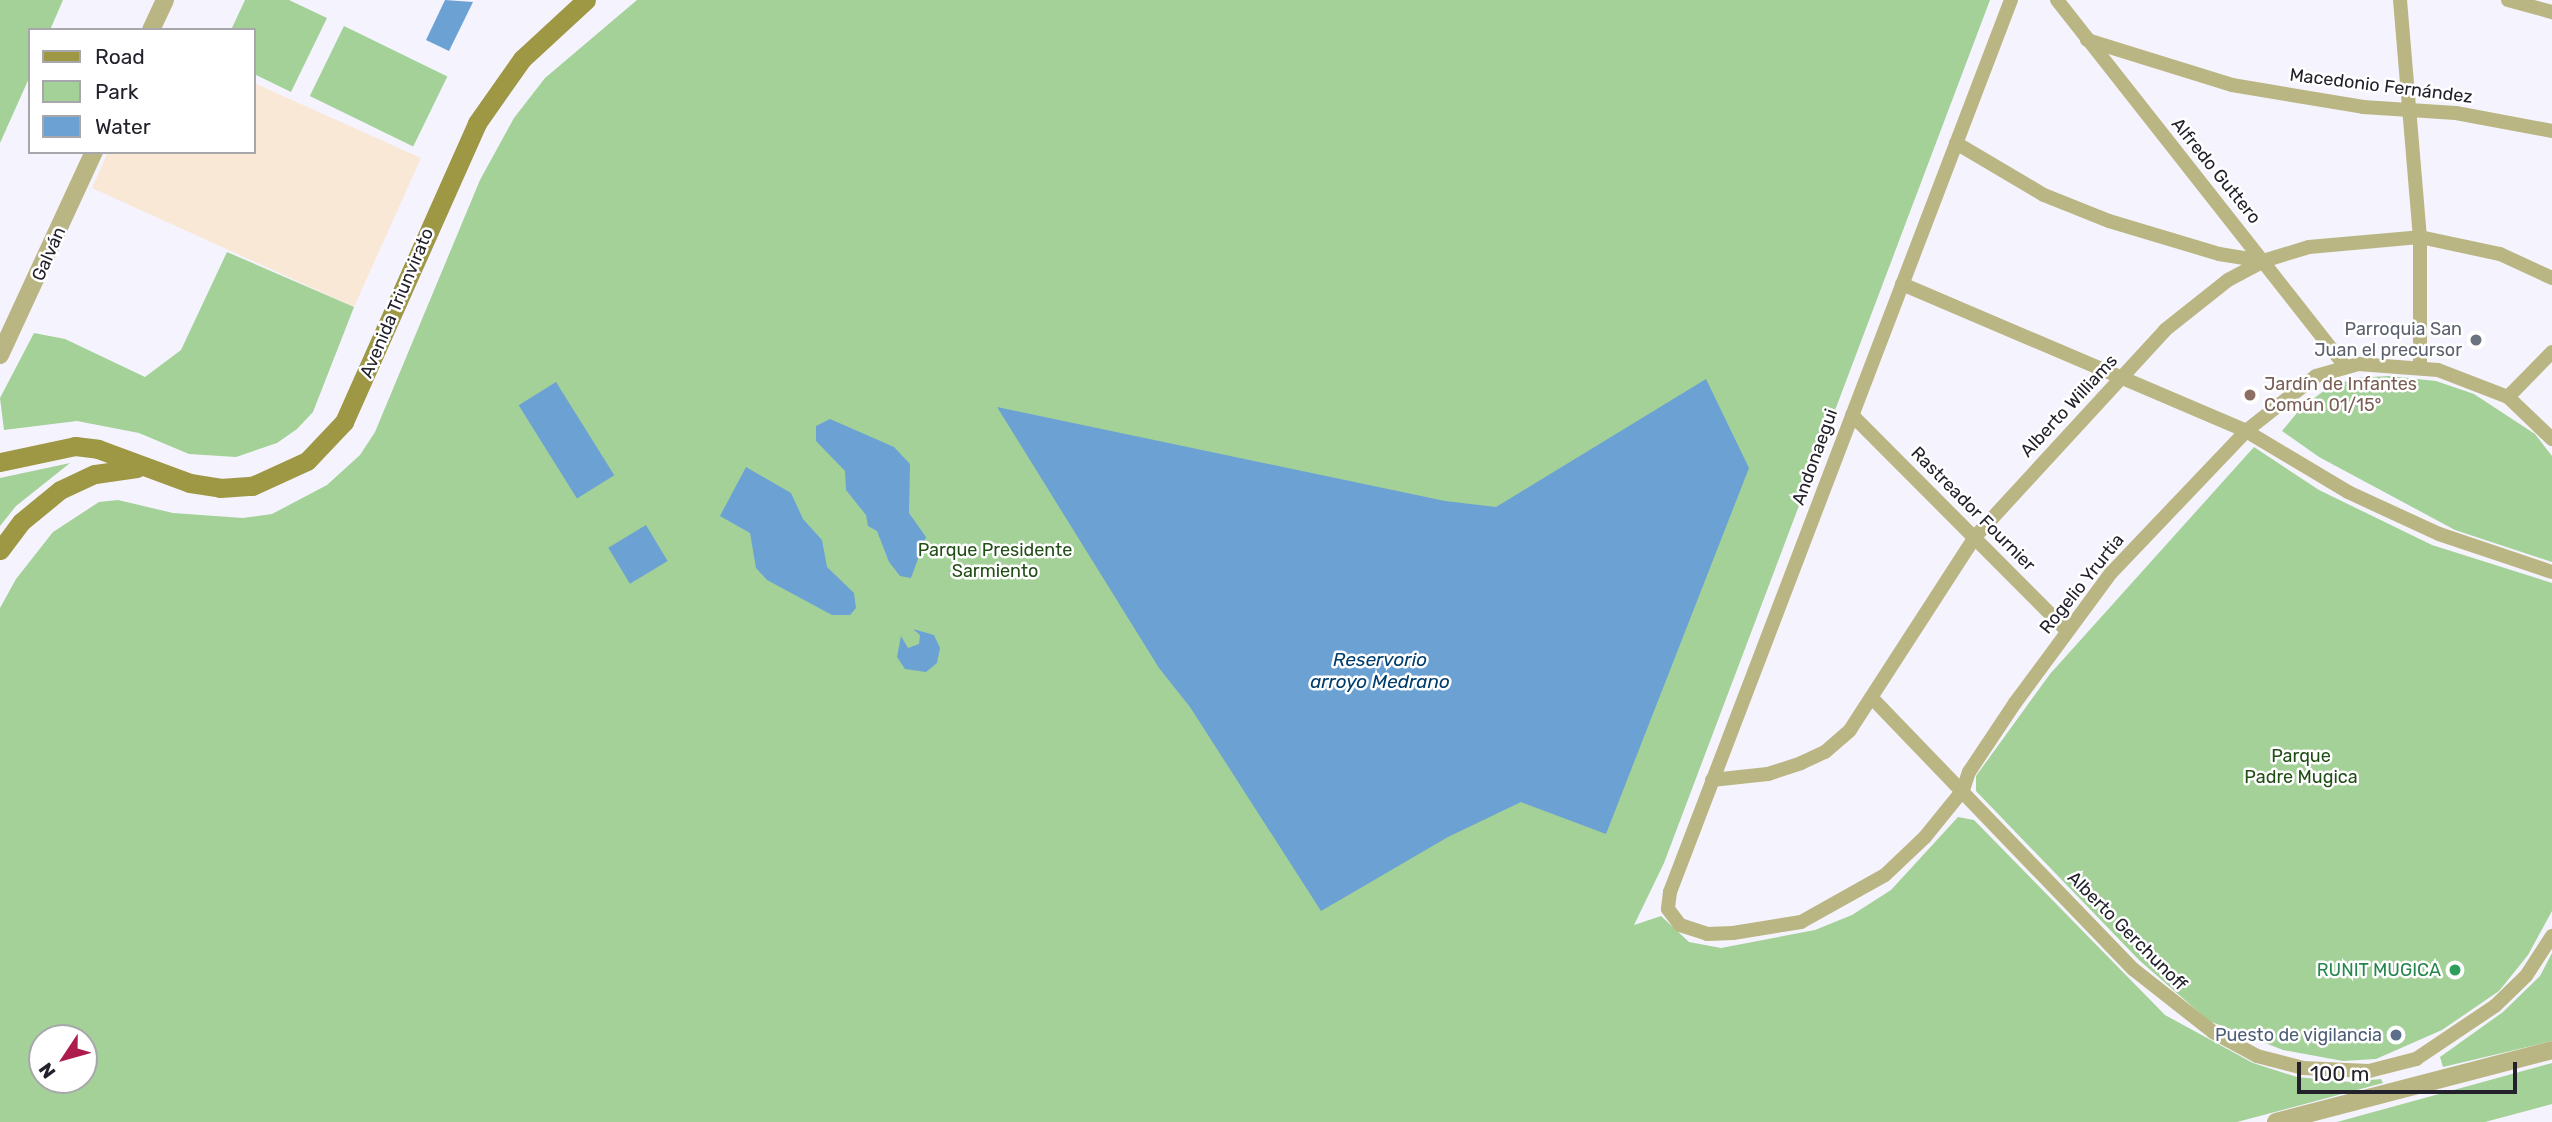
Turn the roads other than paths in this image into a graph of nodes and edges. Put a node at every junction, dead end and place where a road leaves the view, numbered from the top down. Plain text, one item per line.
1 (165, 0) edge
2 (586, 0) edge
3 (2011, 0) edge
4 (2057, 0) edge
5 (2400, 0) edge
6 (2508, 0) edge
7 (2552, 12) edge
8 (152, 28) edge
9 (2087, 40) junction
10 (2409, 110) junction
11 (2552, 131) edge
12 (1956, 144) junction
13 (93, 154) edge
14 (2420, 237) junction
15 (2263, 261) junction
16 (2552, 278) edge
17 (1902, 284) junction
18 (2552, 352) edge
19 (0, 355) edge
20 (2420, 365) junction
21 (2345, 366) junction
22 (2122, 378) junction
23 (2508, 397) junction
24 (1852, 415) junction
25 (2246, 431) junction
26 (2552, 439) edge
27 (0, 462) edge
28 (138, 468) junction
29 (1974, 538) junction
30 (0, 550) edge
31 (2552, 572) edge
32 (2067, 631) junction
33 (1873, 699) junction
34 (1712, 780) junction
35 (1963, 790) junction
36 (1680, 925) joint
37 (2552, 936) edge
38 (2552, 1050) edge
39 (2416, 1059) junction
40 (2421, 1083) junction
41 (2276, 1122) edge

1 - 8 street
2 - 28 main road, Avenida Triunvirato
3 - 12 street, Andonaegui
4 - 9 street, Alfredo Guttero
5 - 10 street
6 - 7 street
9 - 10 street, Macedonio Fernández
9 - 15 street, Alfredo Guttero
10 - 11 street, Macedonio Fernández
10 - 14 street
12 - 15 street
12 - 17 street, Andonaegui
13 - 19 street, Galván
14 - 15 street, Alberto Williams
14 - 16 street, Alberto Williams
14 - 20 street
15 - 21 street, Alfredo Guttero
15 - 22 street, Alberto Williams
17 - 22 street
17 - 24 street, Andonaegui
18 - 23 street
20 - 21 street, Rogelio Yrurtia
20 - 23 street, Rogelio Yrurtia
21 - 25 street, Rogelio Yrurtia
22 - 25 street
22 - 29 street, Alberto Williams
23 - 26 street, Rogelio Yrurtia
24 - 29 street, Rastreador Fournier
24 - 34 street, Andonaegui
25 - 31 street
25 - 32 street, Rogelio Yrurtia
27 - 28 main road, Avenida Triunvirato
28 - 30 main road, Avenida Triunvirato
29 - 32 street, Rastreador Fournier
29 - 33 street, Alberto Williams
32 - 35 street, Rogelio Yrurtia
33 - 34 street, Alberto Williams
33 - 35 street, Alberto Gerchunoff
34 - 36 street, Andonaegui
35 - 36 street, Rogelio Yrurtia
35 - 39 street, Alberto Gerchunoff
37 - 39 street, Alberto Gerchunoff
38 - 40 street
39 - 40 street
40 - 41 street

